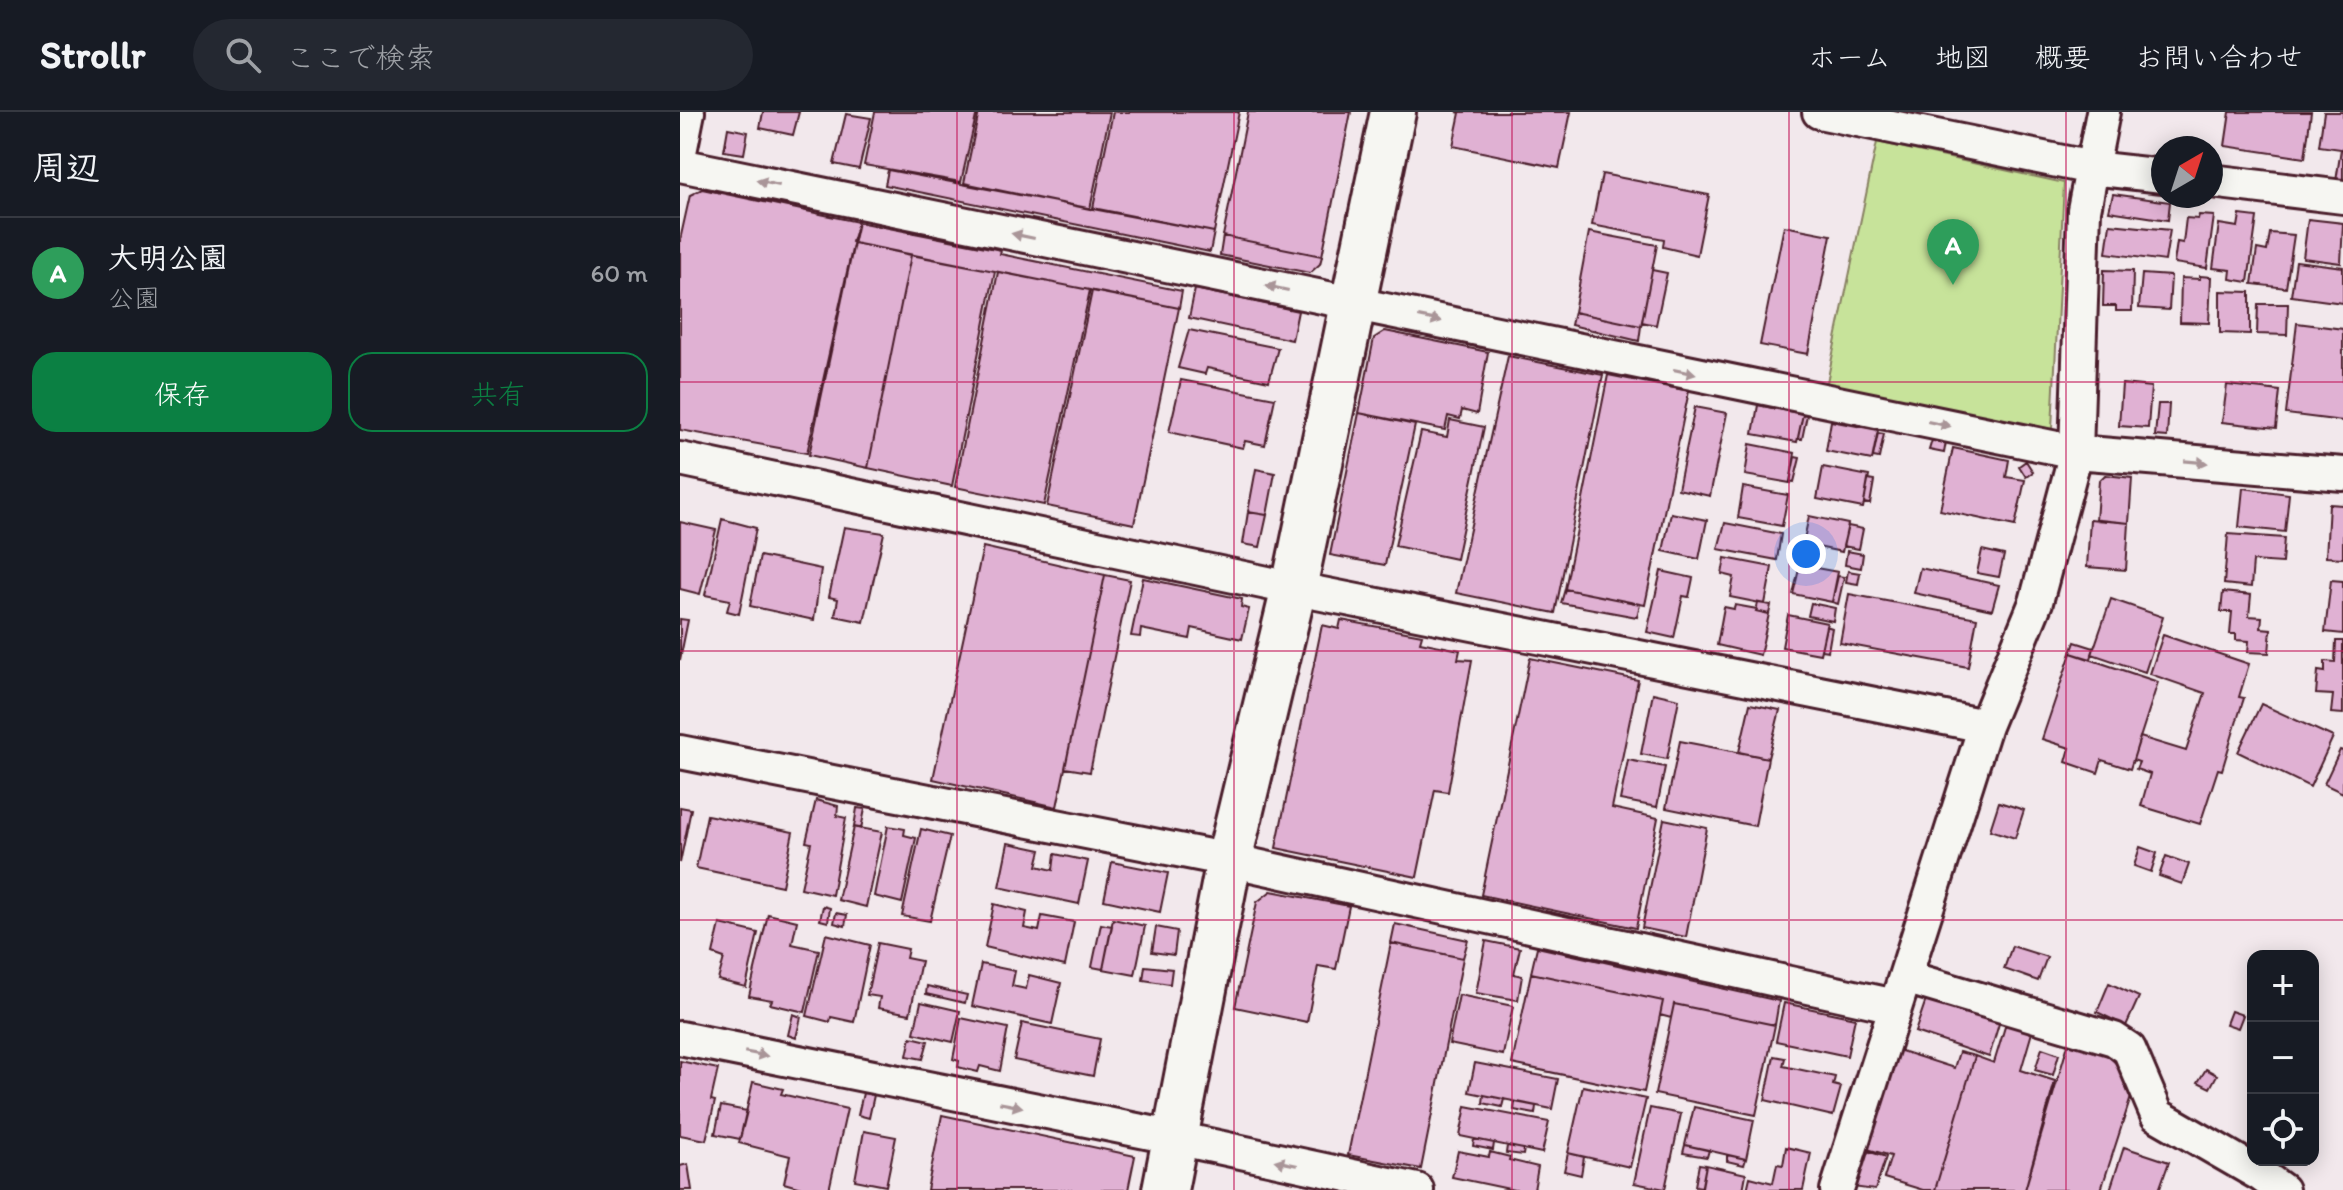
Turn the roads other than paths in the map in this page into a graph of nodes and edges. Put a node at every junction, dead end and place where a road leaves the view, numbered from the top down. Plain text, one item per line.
1 (688, 112) edge
2 (1393, 112) edge
3 (1819, 112) edge
4 (2103, 112) edge
5 (680, 152) edge
6 (680, 165) edge
7 (2092, 168) junction
8 (2151, 175) edge
9 (2223, 182) edge
10 (2343, 197) edge
11 (1354, 303) junction
12 (2076, 452) junction
13 (680, 459) edge
14 (2343, 474) edge
15 (1294, 588) junction
16 (1985, 726) junction
17 (680, 752) edge
18 (1229, 860) junction
19 (1900, 992) junction
20 (680, 1038) edge
21 (1176, 1138) junction
22 (1165, 1190) edge
23 (1417, 1190) edge
24 (1837, 1190) edge
25 (2282, 1190) edge

1 - 5 street
2 - 11 street
3 - 7 street
4 - 7 street
11 -> 6 street
7 - 8 street
7 - 12 street
9 - 10 street
11 -> 12 street
11 - 15 street
12 -> 14 street
12 - 16 street
13 - 15 street
15 - 16 street
15 - 18 street
16 - 19 street
17 - 18 street
18 - 19 street
18 - 21 street
19 - 24 street
19 - 25 street
20 -> 21 street
21 - 22 street
23 -> 21 street

